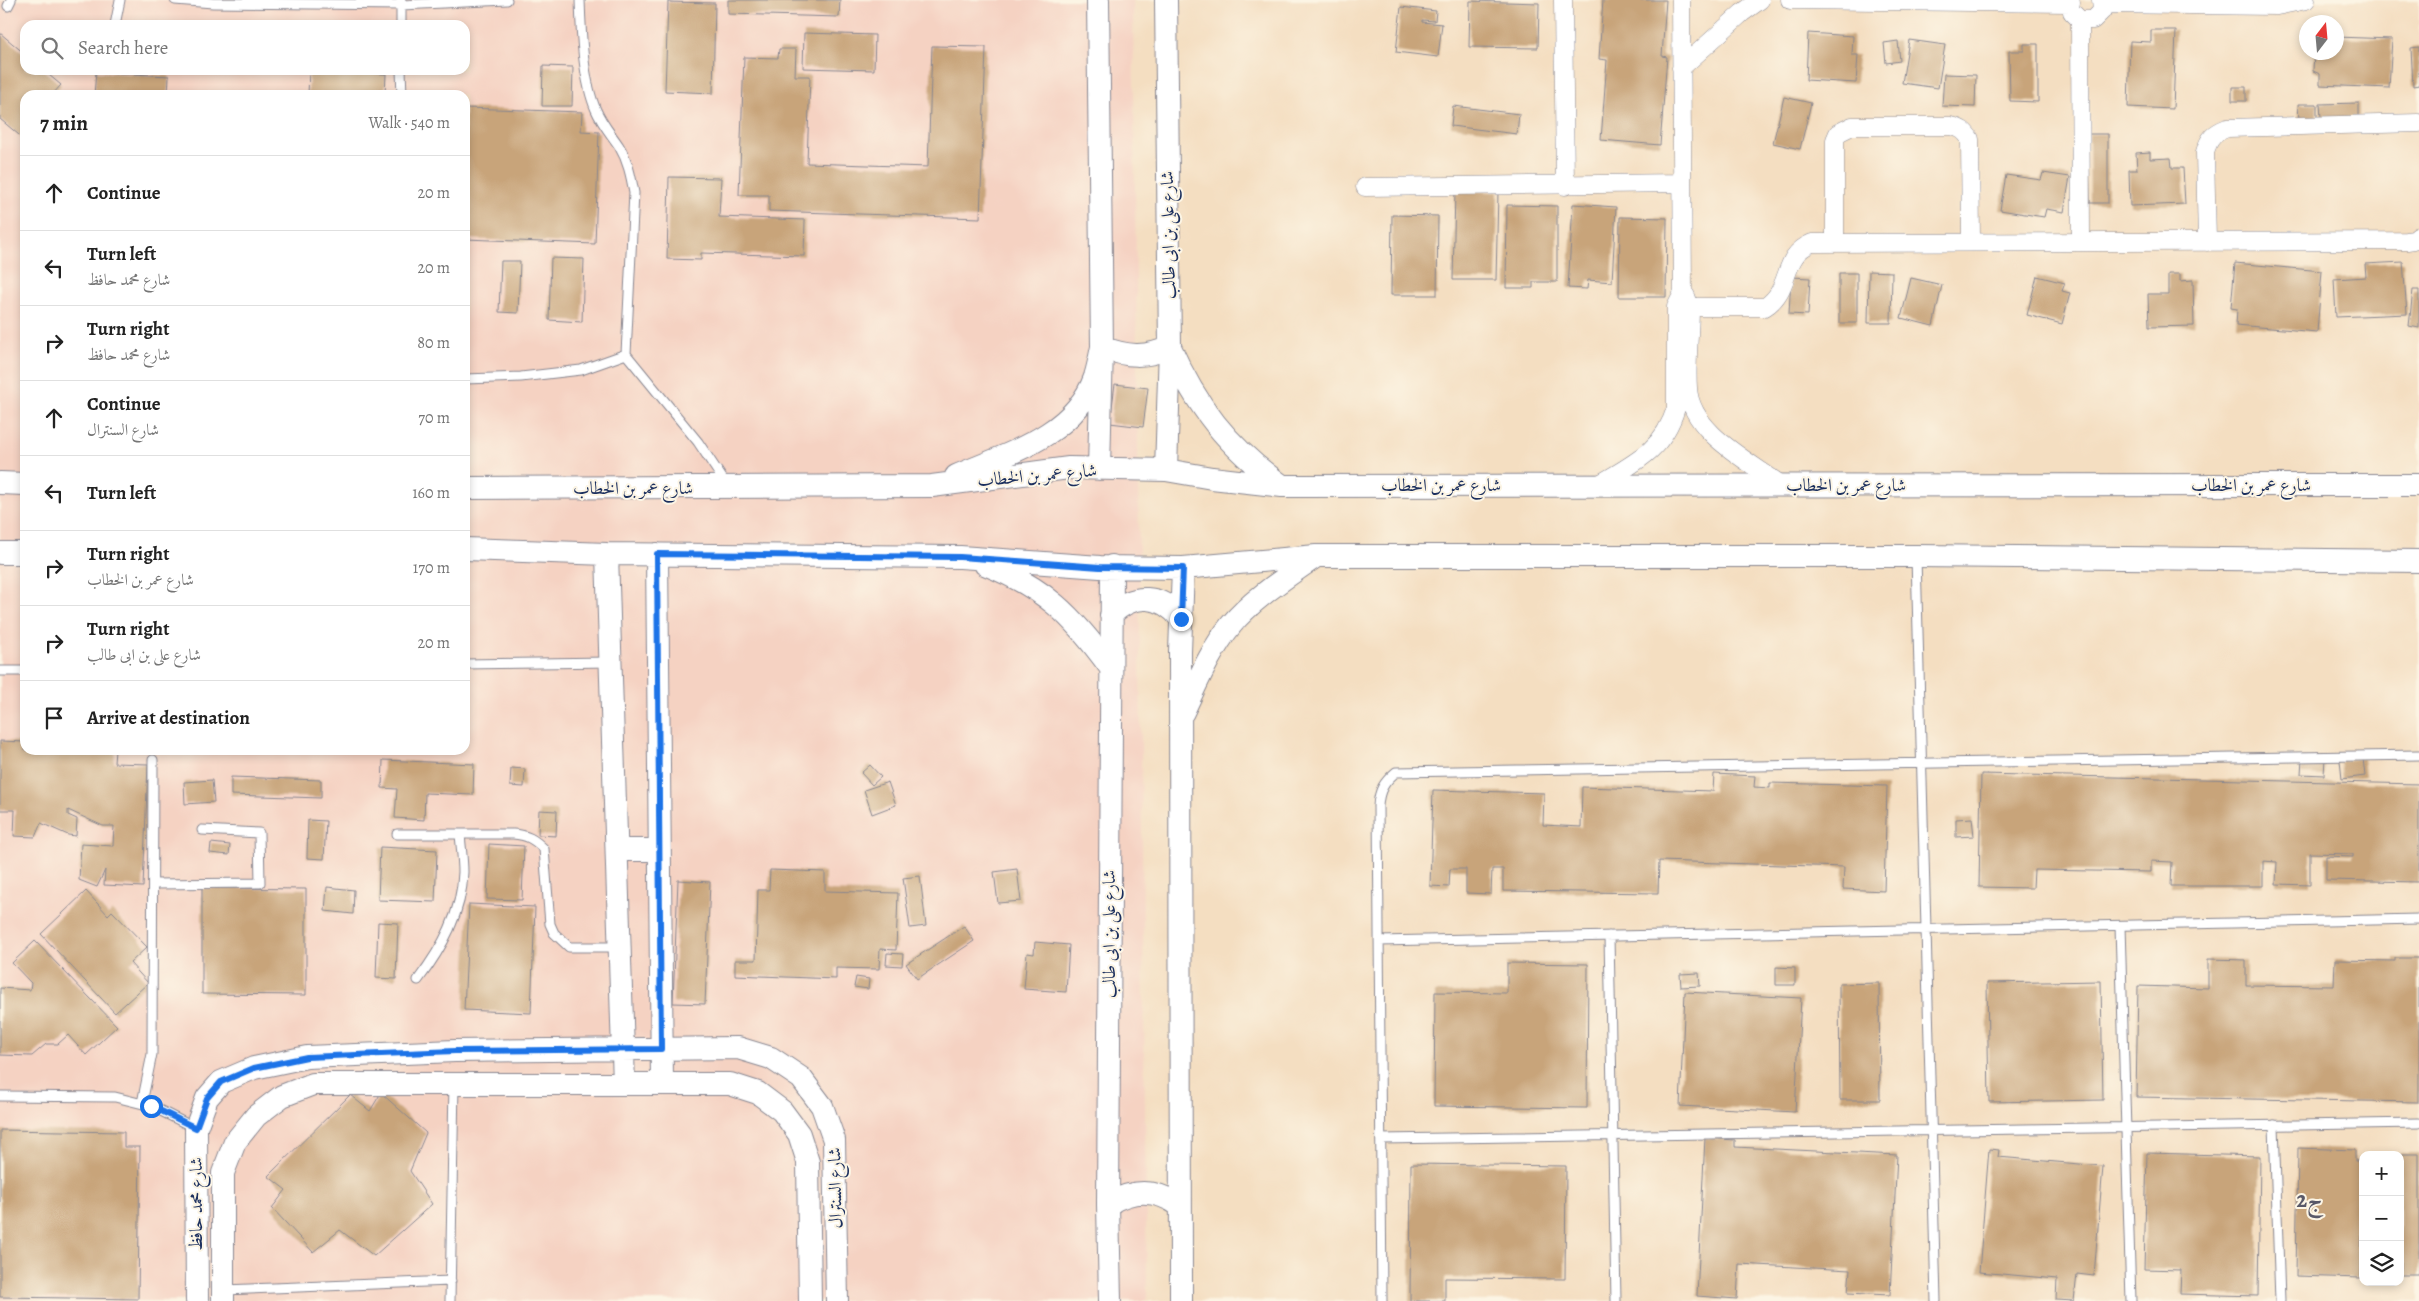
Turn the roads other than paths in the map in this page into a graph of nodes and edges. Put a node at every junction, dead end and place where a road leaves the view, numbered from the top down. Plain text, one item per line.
1 (120, 0) edge
2 (175, 0) edge
3 (507, 0) edge
4 (580, 0) edge
5 (1098, 0) edge
6 (1166, 0) edge
7 (1563, 0) edge
8 (1681, 0) edge
9 (1760, 0) edge
10 (1790, 0) edge
11 (2306, 0) edge
12 (401, 2) edge
13 (2071, 2) edge
14 (2102, 2) edge
15 (116, 20) edge
16 (401, 20) edge
17 (2080, 20) junction
18 (1681, 68) junction
19 (402, 75) edge
20 (402, 90) edge
21 (2419, 123) edge
22 (1682, 183) junction
23 (1565, 186) junction
24 (1365, 187) dead end
25 (2419, 236) edge
26 (1834, 242) junction
27 (1971, 242) junction
28 (2081, 242) junction
29 (2207, 242) junction
30 (1683, 303) junction
31 (1102, 347) junction
32 (1170, 347) junction
33 (626, 354) junction
34 (1682, 377) junction
35 (470, 379) edge
36 (1099, 469) junction
37 (1166, 470) junction
38 (0, 483) edge
39 (20, 484) edge
40 (1598, 485) junction
41 (1781, 485) junction
42 (932, 486) junction
43 (1282, 486) junction
44 (2416, 487) edge
45 (470, 488) edge
46 (728, 488) junction
47 (470, 549) edge
48 (0, 553) edge
49 (20, 553) edge
50 (607, 554) junction
51 (657, 554) junction
52 (1316, 556) junction
53 (1916, 556) junction
54 (960, 557) junction
55 (2419, 561) edge
56 (1112, 566) junction
57 (1183, 568) junction
58 (1111, 614) junction
59 (1181, 619) junction
60 (611, 662) junction
61 (470, 664) edge
62 (1110, 667) junction
63 (0, 671) edge
64 (20, 671) edge
65 (1180, 718) junction
66 (2419, 754) edge
67 (153, 760) dead end
68 (1921, 763) junction
69 (202, 830) dead end
70 (397, 834) dead end
71 (460, 834) junction
72 (617, 850) junction
73 (659, 850) junction
74 (153, 884) junction
75 (2419, 920) edge
76 (2120, 926) junction
77 (1926, 930) junction
78 (1609, 936) junction
79 (1379, 940) junction
80 (620, 947) junction
81 (418, 980) dead end
82 (624, 1049) junction
83 (661, 1049) junction
84 (455, 1051) junction
85 (454, 1084) junction
86 (624, 1084) junction
87 (662, 1084) junction
88 (0, 1096) edge
89 (142, 1103) junction
90 (2419, 1123) edge
91 (2274, 1125) junction
92 (196, 1128) junction
93 (2126, 1128) junction
94 (1932, 1131) junction
95 (1613, 1135) junction
96 (1381, 1139) junction
97 (1108, 1204) junction
98 (1179, 1205) junction
99 (451, 1281) junction
100 (223, 1296) edge
101 (836, 1298) edge
102 (810, 1300) edge
103 (197, 1301) edge
104 (450, 1301) edge
105 (1110, 1301) edge
106 (1181, 1301) edge
107 (1382, 1301) edge
108 (1616, 1301) edge
109 (1936, 1301) edge
110 (2131, 1301) edge
111 (2280, 1301) edge

1 - 15 lane
2 - 12 lane
3 - 12 lane
4 - 33 lane
5 - 31 street
6 - 32 street, شارع على بن ابى طالب
7 - 23 street
8 - 18 street
9 - 18 street
10 - 13 street
11 - 14 street
12 - 16 lane
13 - 17 street
14 - 17 street
17 - 28 street
18 - 22 street
19 - 20 lane
21 - 29 street
22 - 23 street
22 - 30 street
23 - 24 street
25 - 29 street
26 - 27 street
26 - 27 street
26 - 30 street
27 - 28 street
28 - 29 street
30 - 34 street
31 - 32 street
31 - 36 street
31 - 42 street
32 - 37 street, شارع على بن ابى طالب
32 - 43 street
33 - 35 lane
33 - 46 lane
34 - 40 street
34 - 41 street
36 - 37 street, شارع عمر بن الخطاب
36 - 42 street, شارع عمر بن الخطاب
37 - 43 street, شارع عمر بن الخطاب
38 - 39 street
40 - 41 street, شارع عمر بن الخطاب
40 - 43 street, شارع عمر بن الخطاب
41 - 44 street, شارع عمر بن الخطاب
42 - 46 street, شارع عمر بن الخطاب
45 - 46 street, شارع عمر بن الخطاب
47 - 50 street
48 - 49 street
50 - 51 street
50 - 60 street
51 - 54 street
51 - 73 street
52 - 53 street
52 - 57 street
52 - 65 street
53 - 55 street
53 - 68 lane
54 - 56 street
54 - 62 street
56 - 57 street
56 - 58 street, شارع على بن ابى طالب
57 - 59 street
58 - 59 street
58 - 62 street, شارع على بن ابى طالب
59 - 65 street
60 - 61 lane
60 - 72 street
62 - 97 street, شارع على بن ابى طالب
63 - 64 lane
65 - 98 street
66 - 68 lane
67 - 74 lane
68 - 77 lane
68 - 79 lane
69 - 74 lane
70 - 71 lane
71 - 80 lane
71 - 81 lane
72 - 73 street
72 - 80 street
73 - 83 street
74 - 89 lane
75 - 76 lane
76 - 77 lane
76 - 93 lane
77 - 78 lane
77 - 94 lane
78 - 79 lane
78 - 95 lane
79 - 96 lane
80 - 82 street
82 - 83 street, شارع السنترال
82 - 84 street, شارع السنترال
82 - 86 street
83 - 87 street
83 - 101 street, شارع السنترال
84 - 85 street
84 - 92 street, شارع محمد حافظ
85 - 86 street, شارع السنترال
85 - 99 lane
85 - 100 street, شارع محمد حافظ
86 - 87 street, شارع السنترال
87 - 102 street, شارع السنترال
88 - 89 lane
89 - 92 lane
90 - 91 lane
91 - 93 lane
91 - 111 lane
92 - 103 street, شارع محمد حافظ
93 - 94 lane
93 - 110 lane
94 - 95 lane
94 - 109 lane
95 - 96 lane
95 - 108 lane
96 - 107 lane
97 - 98 street
97 - 105 street, شارع على بن ابى طالب
98 - 106 street
99 - 100 lane
99 - 104 lane
101 - 102 street

